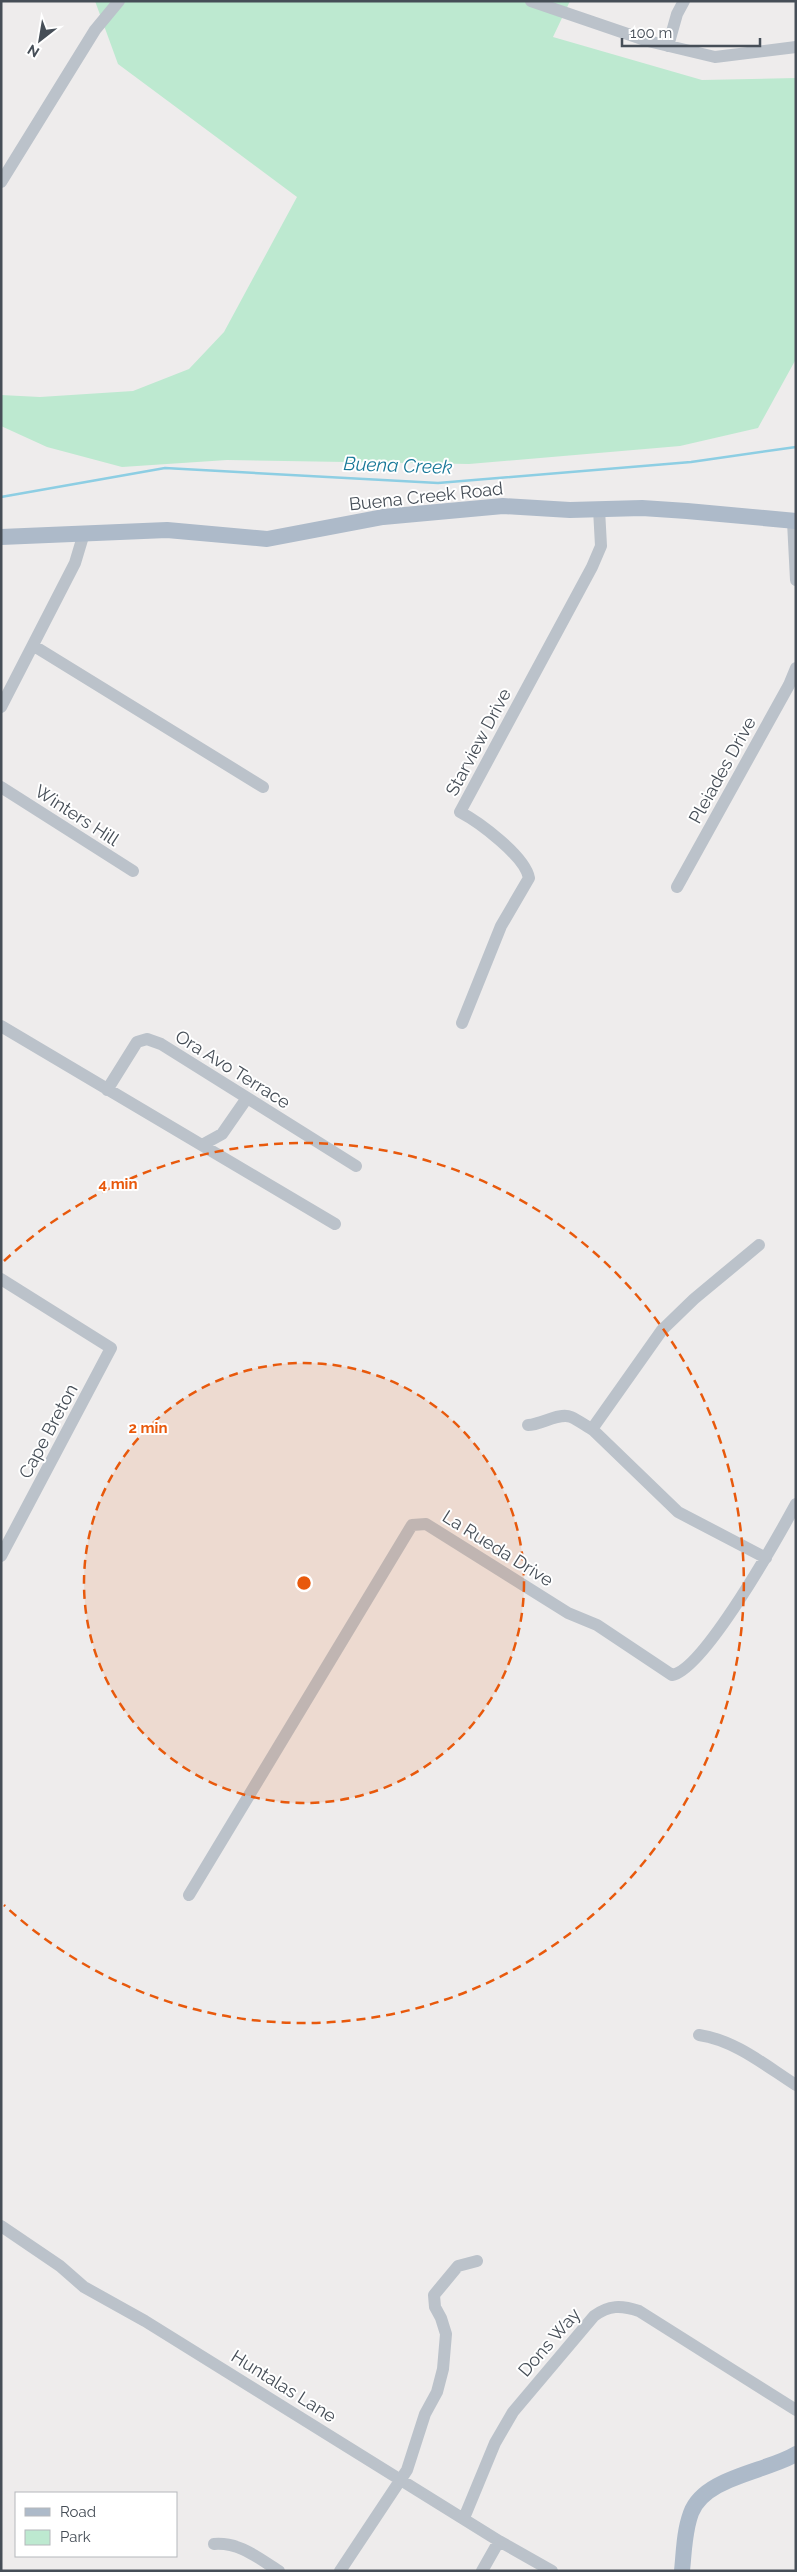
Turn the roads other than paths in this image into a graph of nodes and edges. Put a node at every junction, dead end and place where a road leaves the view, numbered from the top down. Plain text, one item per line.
1 (119, 1) edge
2 (531, 1) edge
3 (684, 1) edge
4 (668, 46) junction
5 (796, 47) edge
6 (1, 182) edge
7 (599, 509) junction
8 (794, 521) edge
9 (84, 532) junction
10 (1, 537) edge
11 (796, 580) edge
12 (34, 646) junction
13 (796, 668) edge
14 (1, 707) edge
15 (1, 787) edge
16 (262, 787) dead end
17 (133, 871) dead end
18 (678, 887) dead end
19 (462, 1023) dead end
20 (1, 1026) edge
21 (107, 1090) junction
22 (247, 1098) junction
23 (202, 1145) junction
24 (356, 1166) dead end
25 (334, 1224) dead end
26 (759, 1245) dead end
27 (1, 1279) edge
28 (528, 1426) dead end
29 (593, 1430) junction
30 (796, 1504) edge
31 (1, 1556) edge
32 (766, 1558) junction
33 (189, 1895) dead end
34 (699, 2034) dead end
35 (796, 2086) edge
36 (1, 2226) edge
37 (477, 2261) dead end
38 (796, 2410) edge
39 (796, 2454) edge
40 (400, 2479) junction
41 (464, 2518) junction
42 (499, 2541) junction
43 (214, 2544) dead end
44 (279, 2571) edge
45 (340, 2571) edge
46 (482, 2571) edge
47 (552, 2571) edge
48 (682, 2571) edge

1 - 6 street
2 - 4 street
3 - 4 street
4 - 5 street
7 - 8 main road, Buena Creek Road
7 - 9 main road, Buena Creek Road
7 - 19 street, Starview Drive
8 - 11 street
9 - 10 main road, Buena Creek Road
9 - 12 street
12 - 14 street
12 - 16 street
13 - 18 street, Pleiades Drive
15 - 17 street, Winters Hill
20 - 21 street
21 - 22 street, Ora Avo Terrace
21 - 23 street
22 - 23 street
22 - 24 street, Ora Avo Terrace
23 - 25 street
26 - 29 street
27 - 31 street, Cape Breton
28 - 29 street
29 - 32 street
30 - 32 street, La Rueda Drive
32 - 33 street, La Rueda Drive
34 - 35 street
36 - 40 street, Huntalas Lane
37 - 40 street
38 - 41 street, Dons Way
39 - 48 main road
40 - 41 street, Huntalas Lane
40 - 45 street
41 - 42 street, Huntalas Lane
42 - 46 street
42 - 47 street, Huntalas Lane
43 - 44 street

